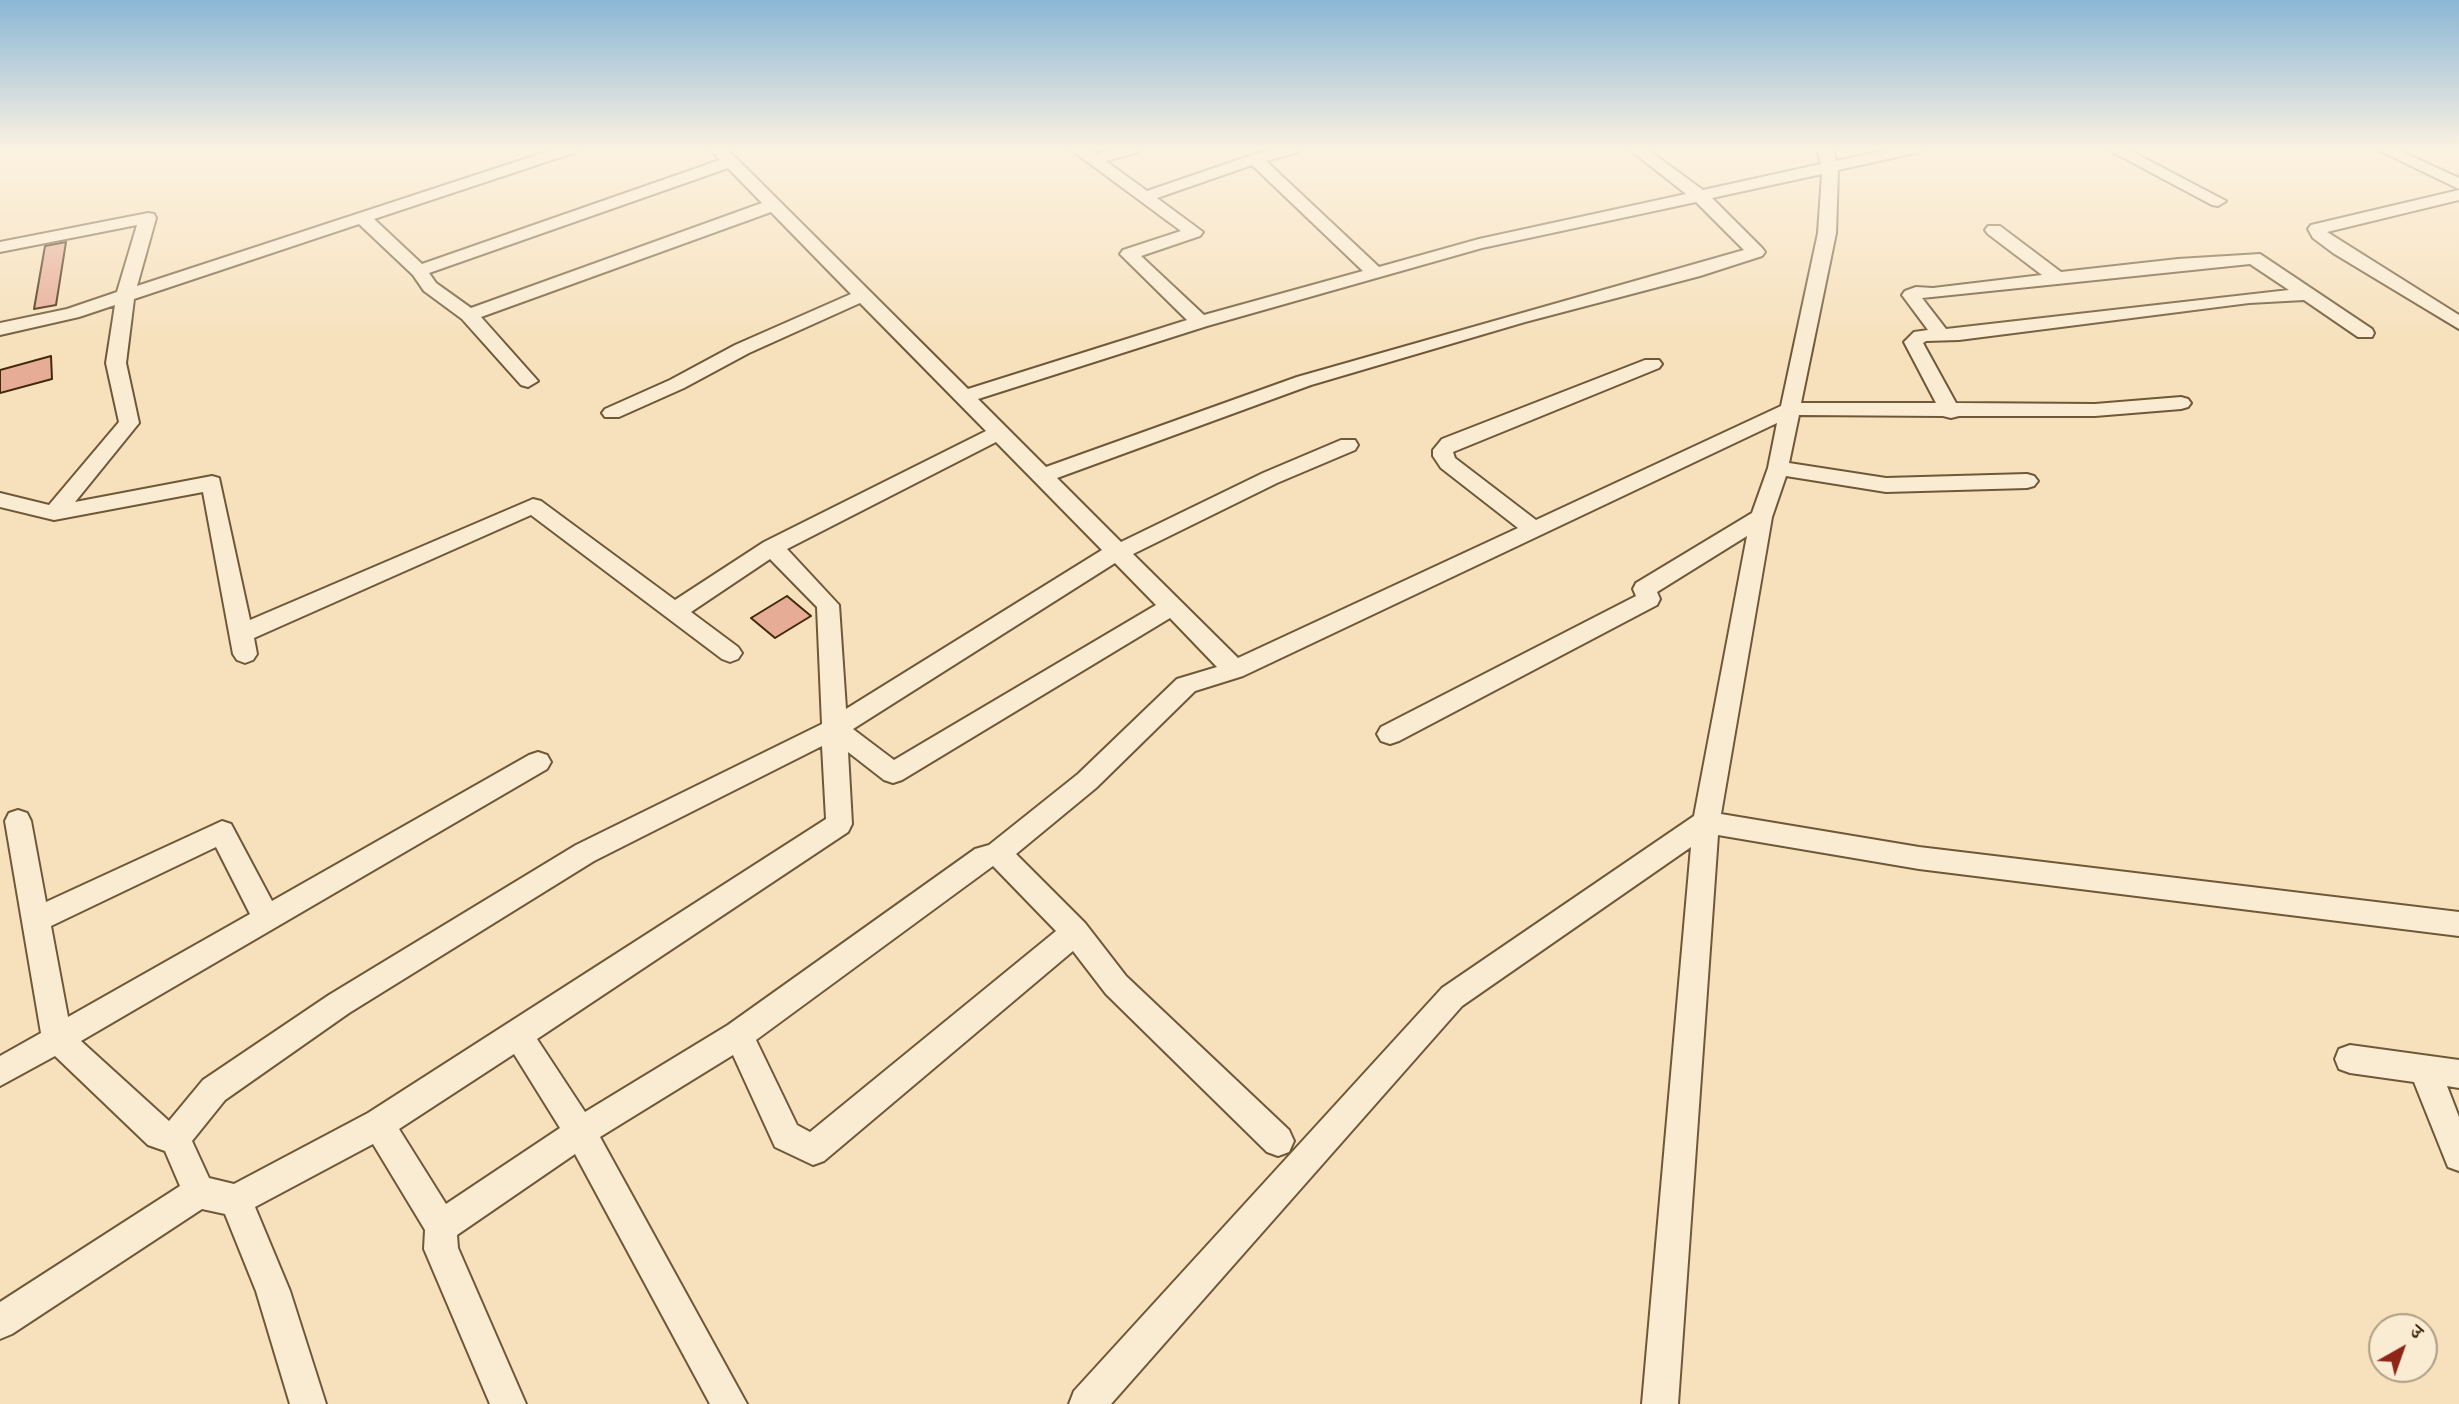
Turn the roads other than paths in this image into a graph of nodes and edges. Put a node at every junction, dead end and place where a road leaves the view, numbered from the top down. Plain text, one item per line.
1 (373, 215) edge
2 (568, 215) edge
3 (748, 215) edge
4 (783, 215) edge
5 (1169, 215) edge
6 (1313, 215) edge
7 (1615, 215) edge
8 (1719, 215) edge
9 (1827, 215) edge
10 (2378, 215) edge
11 (363, 218) junction
12 (1994, 230) dead end
13 (0, 247) edge
14 (419, 271) junction
15 (1374, 272) junction
16 (2057, 278) junction
17 (2310, 294) junction
18 (863, 295) junction
19 (125, 296) junction
20 (469, 315) junction
21 (1200, 322) junction
22 (2459, 323) edge
23 (0, 329) edge
24 (2365, 333) dead end
25 (1941, 335) junction
26 (1652, 364) dead end
27 (528, 381) dead end
28 (964, 397) junction
29 (2180, 403) dead end
30 (1790, 409) junction
31 (1951, 412) junction
32 (612, 413) dead end
33 (999, 432) junction
34 (1348, 446) dead end
35 (1778, 468) junction
36 (1043, 476) junction
37 (2027, 481) dead end
38 (0, 500) edge
39 (54, 513) junction
40 (1761, 517) junction
41 (1534, 529) junction
42 (772, 547) junction
43 (1118, 552) junction
44 (1172, 606) junction
45 (675, 612) junction
46 (730, 653) dead end
47 (1235, 670) junction
48 (835, 728) junction
49 (1390, 734) dead end
50 (538, 762) dead end
51 (18, 821) dead end
52 (1706, 822) junction
53 (998, 853) junction
54 (266, 918) junction
55 (36, 920) junction
56 (2459, 924) edge
57 (1074, 932) junction
58 (518, 1035) junction
59 (739, 1035) junction
60 (57, 1039) junction
61 (2350, 1059) dead end
62 (2425, 1070) junction
63 (0, 1072) edge
64 (2459, 1074) edge
65 (379, 1124) junction
66 (580, 1132) junction
67 (175, 1138) junction
68 (1278, 1141) dead end
69 (2459, 1156) edge
70 (199, 1192) junction
71 (236, 1200) junction
72 (441, 1227) junction
73 (0, 1322) edge
74 (308, 1404) edge
75 (508, 1404) edge
76 (729, 1404) edge
77 (1087, 1404) edge
78 (1660, 1404) edge

1 - 11 street
2 - 14 street
3 - 20 street
4 - 18 street
5 - 21 street
6 - 15 street
7 - 15 street
8 - 36 street
9 - 30 street
10 - 22 street
11 - 14 street
11 - 19 street
12 - 16 street
13 - 19 street
14 - 20 street
15 - 21 street
16 - 17 street
16 - 25 street
17 - 24 street
17 - 25 street
18 - 28 street
18 - 32 street
19 - 23 street
19 - 39 street
20 - 27 street
21 - 28 street
25 - 31 street
26 - 41 street
28 - 33 street
29 - 31 street
30 - 31 street
30 - 35 street
30 - 41 street
33 - 36 street
33 - 42 street
34 - 43 street
35 - 37 street
35 - 40 street
36 - 43 street
38 - 39 street
39 - 45 street
40 - 49 street
40 - 52 street
41 - 47 street
42 - 45 street
42 - 48 street
43 - 44 street
43 - 48 street
44 - 47 street
44 - 48 street
45 - 46 street
47 - 53 street
48 - 58 street
48 - 67 street
50 - 54 street
51 - 55 street
52 - 56 street
52 - 77 street
52 - 78 street
53 - 57 street
53 - 59 street
54 - 55 street
54 - 60 street
55 - 60 street
57 - 59 street
57 - 68 street
58 - 65 street
58 - 66 street
59 - 66 street
60 - 63 street
60 - 67 street
61 - 62 street
62 - 64 street
62 - 69 street
65 - 71 street
65 - 72 street
66 - 72 street
66 - 76 street
67 - 70 street
70 - 71 street
70 - 73 street
71 - 74 street
72 - 75 street

